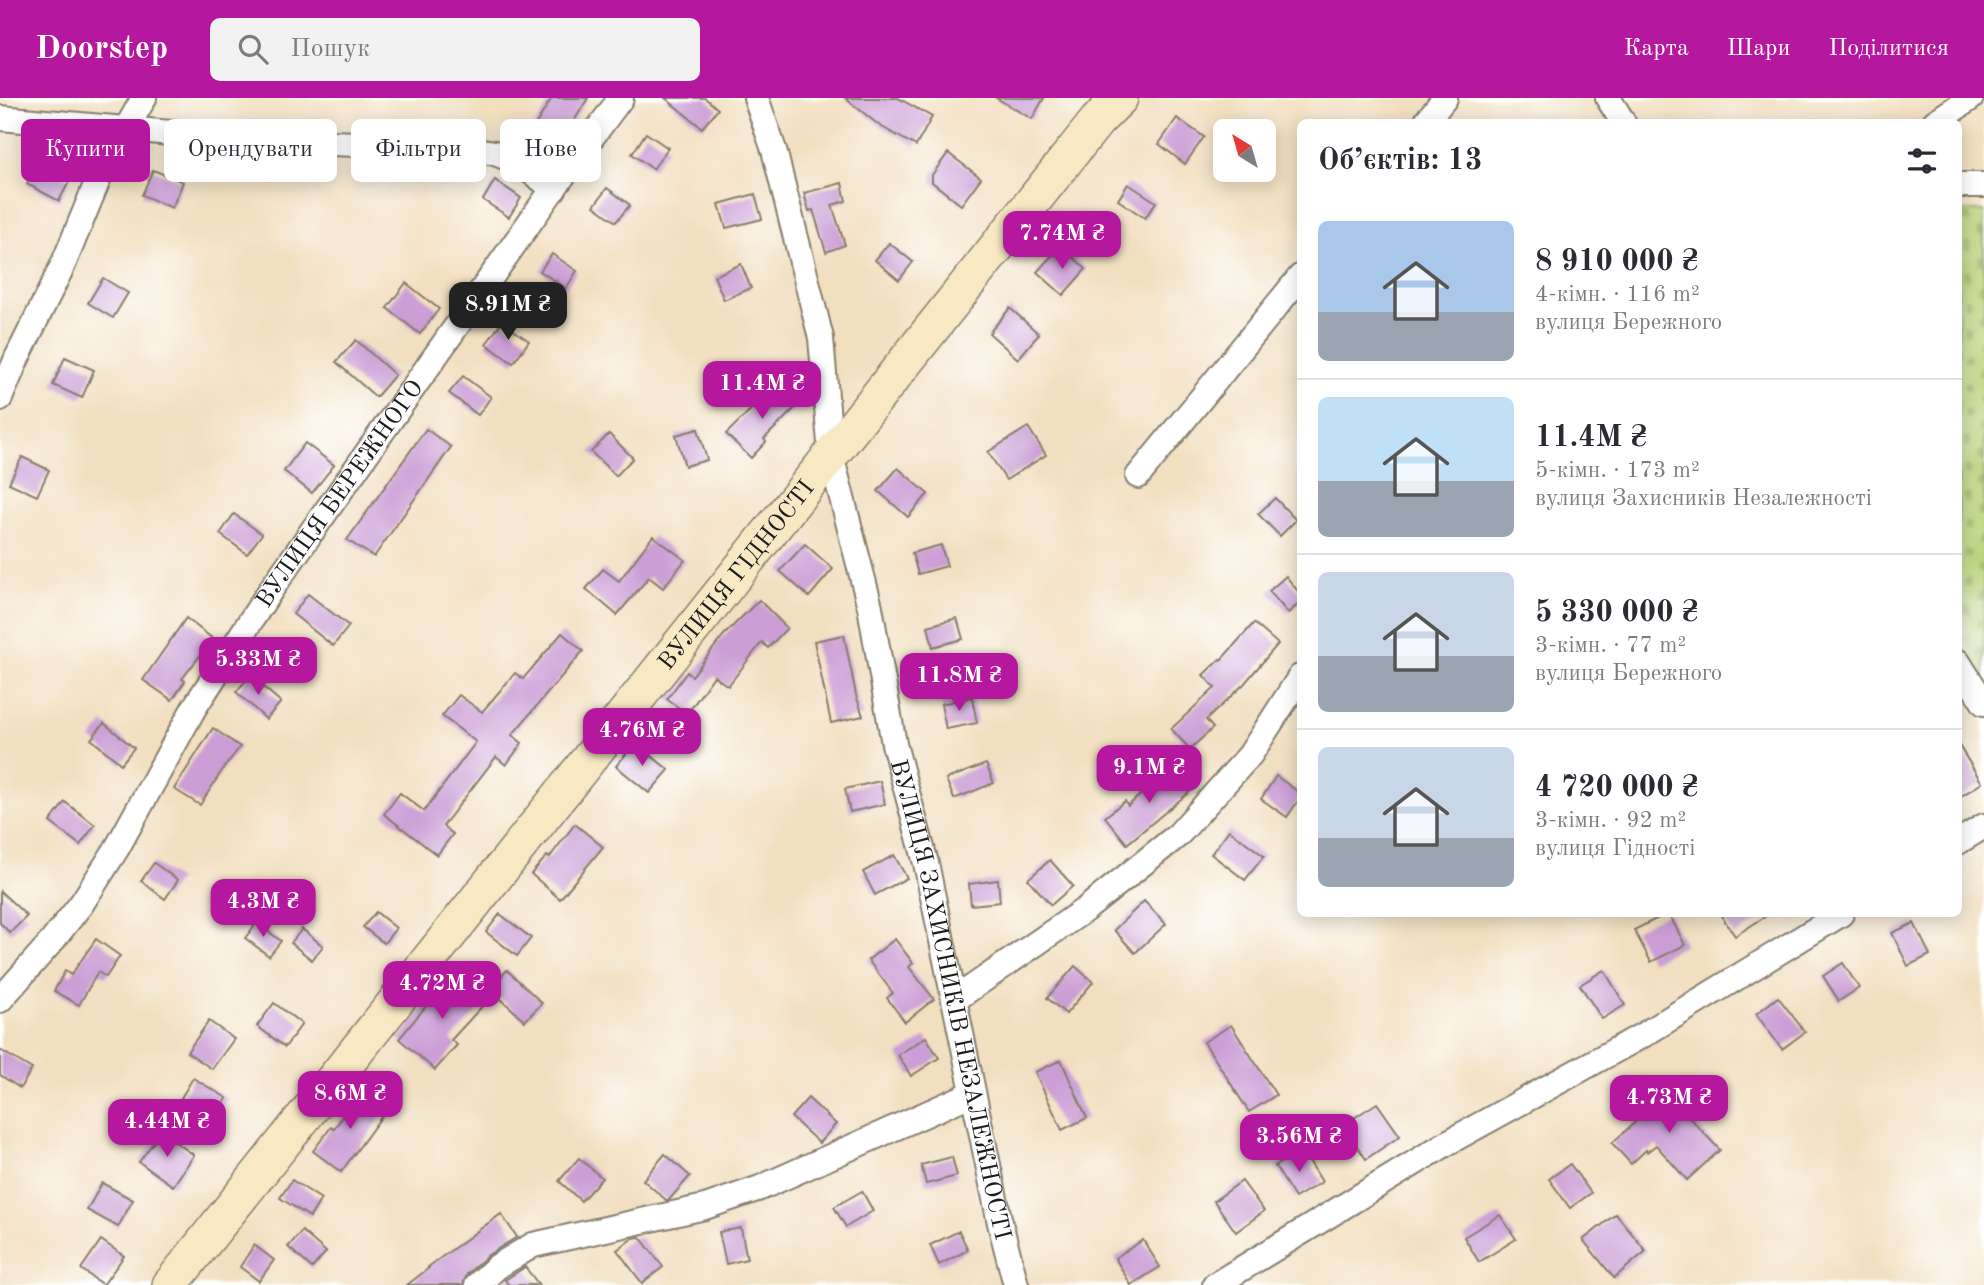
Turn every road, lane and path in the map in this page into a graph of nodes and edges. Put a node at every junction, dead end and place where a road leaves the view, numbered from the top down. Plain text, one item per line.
1 (144, 98) edge
2 (621, 98) edge
3 (756, 98) edge
4 (1120, 98) edge
5 (1446, 98) edge
6 (1608, 98) edge
7 (1970, 98) edge
8 (0, 118) edge
9 (132, 119) edge
10 (1428, 119) edge
11 (1621, 119) edge
12 (1939, 119) edge
13 (21, 120) edge
14 (150, 132) edge
15 (98, 182) edge
16 (1962, 185) edge
17 (1984, 185) edge
18 (554, 189) junction
19 (1297, 281) edge
20 (0, 398) edge
21 (831, 455) junction
22 (1138, 476) dead end
23 (1962, 668) edge
24 (1297, 682) edge
25 (1984, 703) edge
26 (1984, 826) edge
27 (1962, 840) edge
28 (1836, 917) edge
29 (0, 1000) edge
30 (954, 1000) junction
31 (974, 1093) junction
32 (170, 1285) edge
33 (477, 1285) edge
34 (1016, 1285) edge
35 (1214, 1285) edge

1 - 9 street
2 - 18 street, ВУЛИЦЯ БЕРЕЖНОГО
3 - 21 street, ВУЛИЦЯ ЗАХИСНИКІВ НЕЗАЛЕЖНОСТІ
4 - 21 street, ВУЛИЦЯ ГІДНОСТІ
5 - 10 street
6 - 11 street
7 - 12 street
8 - 13 street
14 - 18 street
15 - 20 street
16 - 17 street
18 - 29 street, ВУЛИЦЯ БЕРЕЖНОГО
19 - 22 street
21 - 30 street, ВУЛИЦЯ ЗАХИСНИКІВ НЕЗАЛЕЖНОСТІ
21 - 32 street, ВУЛИЦЯ ГІДНОСТІ
23 - 25 street
24 - 30 street
26 - 27 street
28 - 35 street
30 - 31 street, ВУЛИЦЯ ЗАХИСНИКІВ НЕЗАЛЕЖНОСТІ
31 - 33 street
31 - 34 street, ВУЛИЦЯ ЗАХИСНИКІВ НЕЗАЛЕЖНОСТІ

